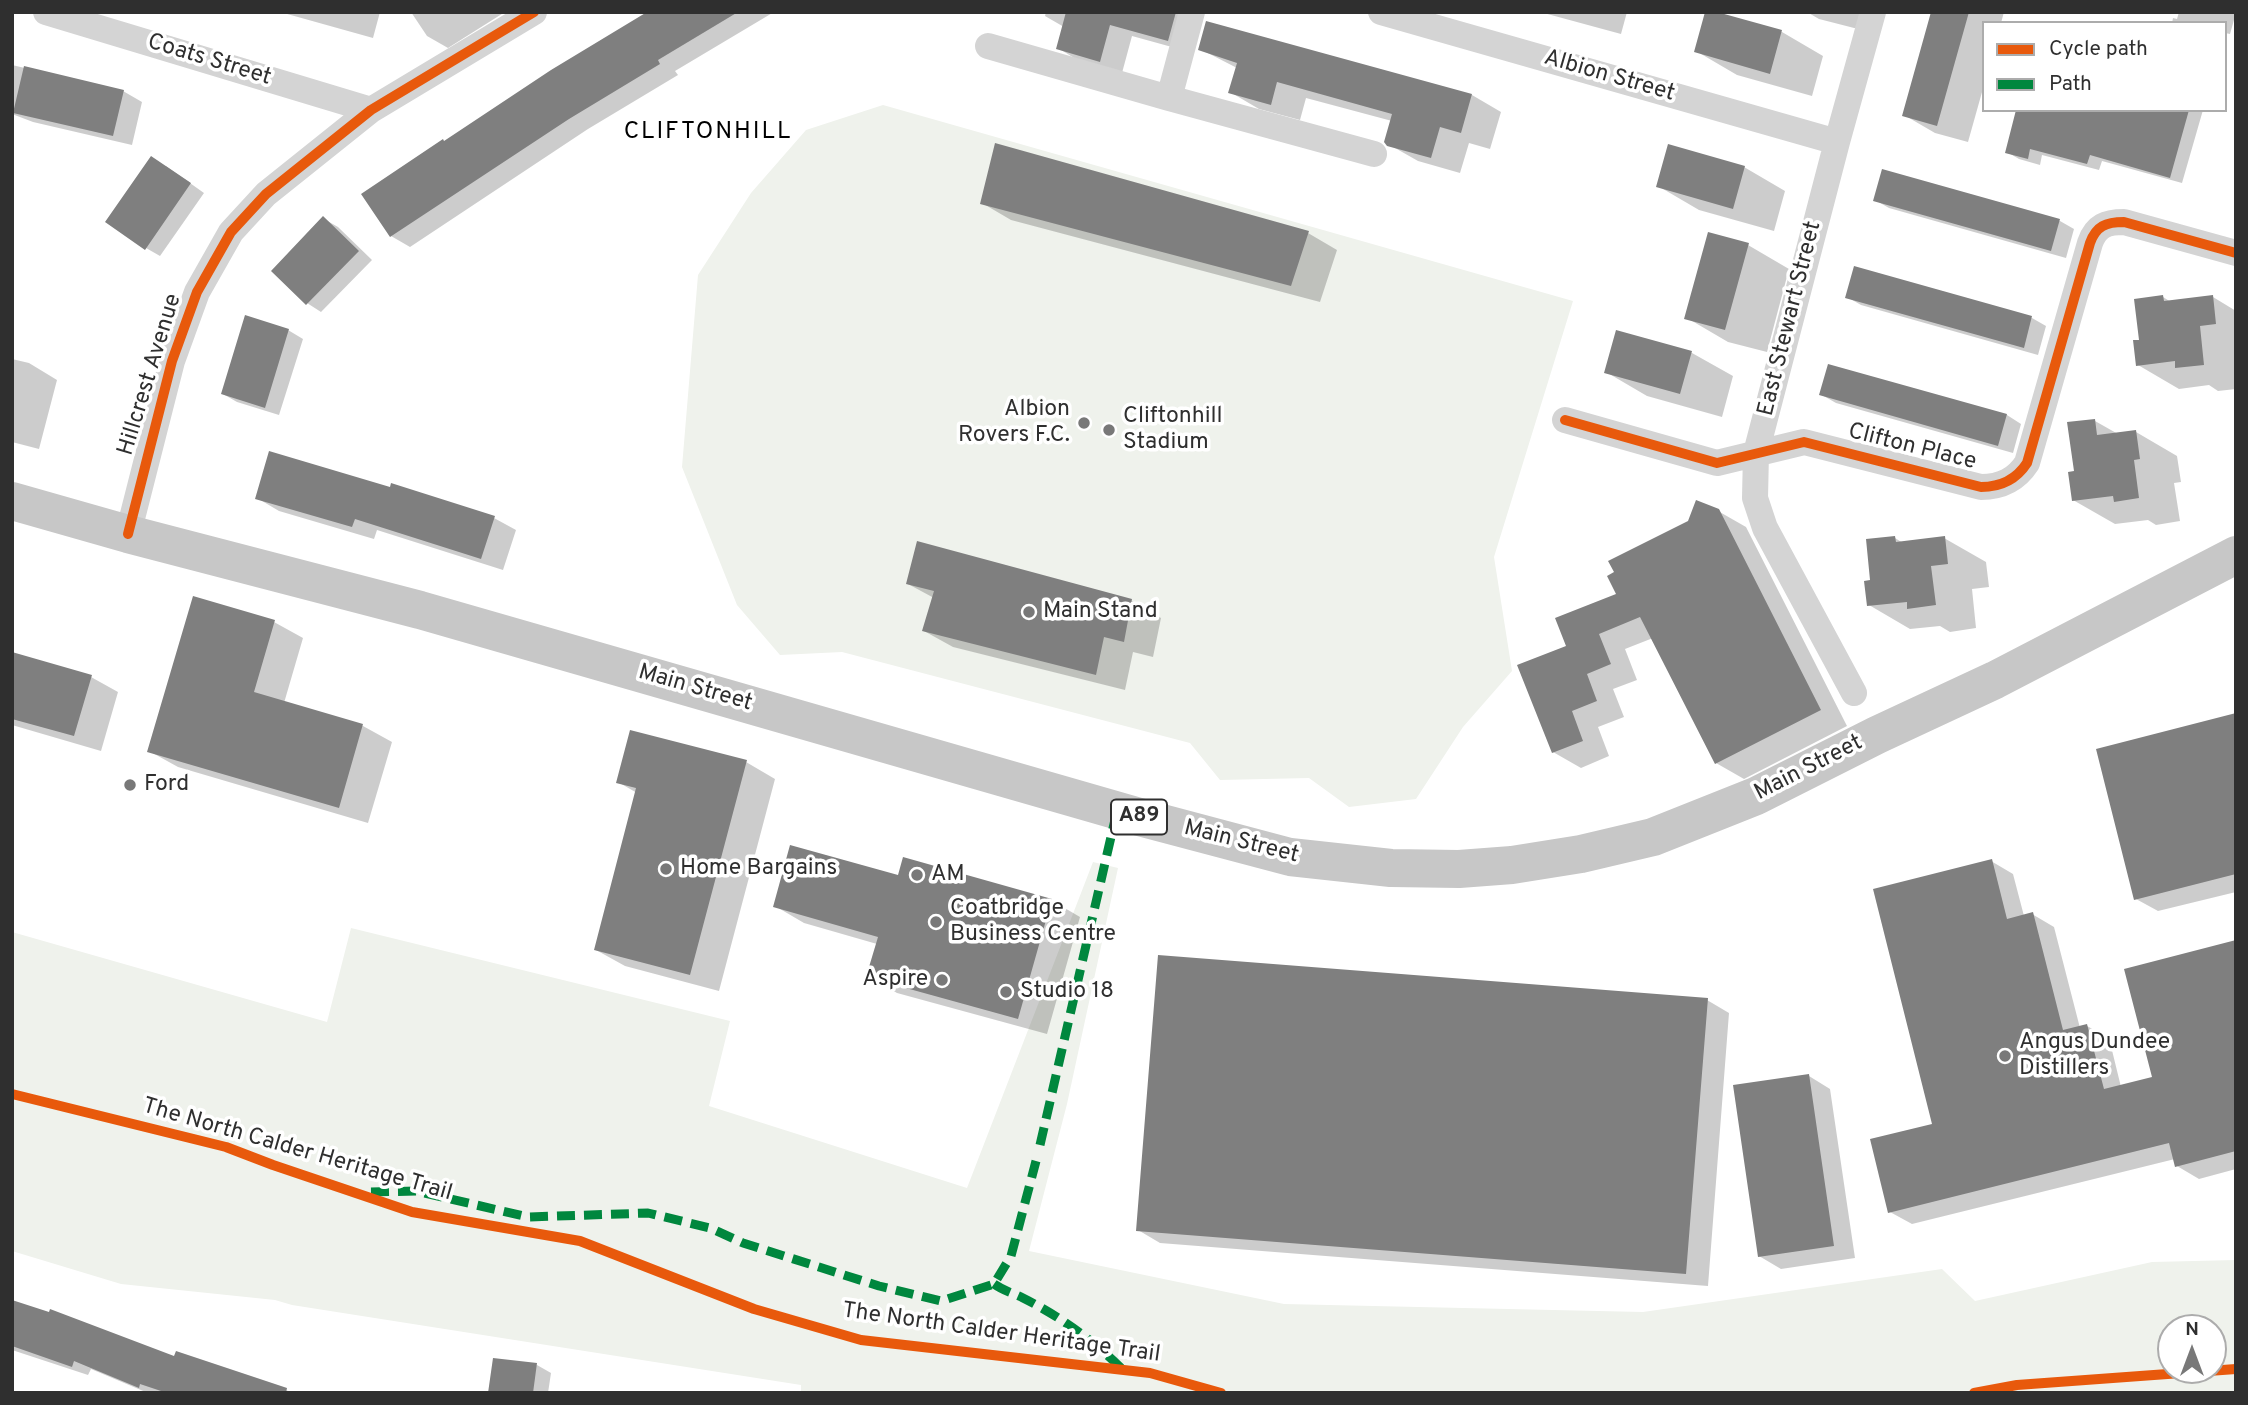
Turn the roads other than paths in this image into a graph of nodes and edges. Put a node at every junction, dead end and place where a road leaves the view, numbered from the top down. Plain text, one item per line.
1 (46, 12) edge
2 (534, 12) edge
3 (1192, 12) edge
4 (1381, 12) edge
5 (1873, 12) edge
6 (988, 46) dead end
7 (1168, 98) junction
8 (371, 110) junction
9 (1837, 142) junction
10 (1374, 154) dead end
11 (2236, 253) edge
12 (1565, 420) dead end
13 (1756, 453) junction
14 (12, 501) edge
15 (128, 534) junction
16 (2236, 555) edge
17 (1854, 693) dead end

1 - 8 street, Coats Street
2 - 8 street, Hillcrest Avenue
3 - 7 street
4 - 9 street, Albion Street
5 - 9 street, East Stewart Street
6 - 7 street
7 - 10 street
8 - 15 street, Hillcrest Avenue
9 - 13 street, East Stewart Street
11 - 13 street, Clifton Place
12 - 13 street, Clifton Place
13 - 17 street, East Stewart Street
14 - 15 main road, Main Street / A89
15 - 16 main road, Main Street / A89

